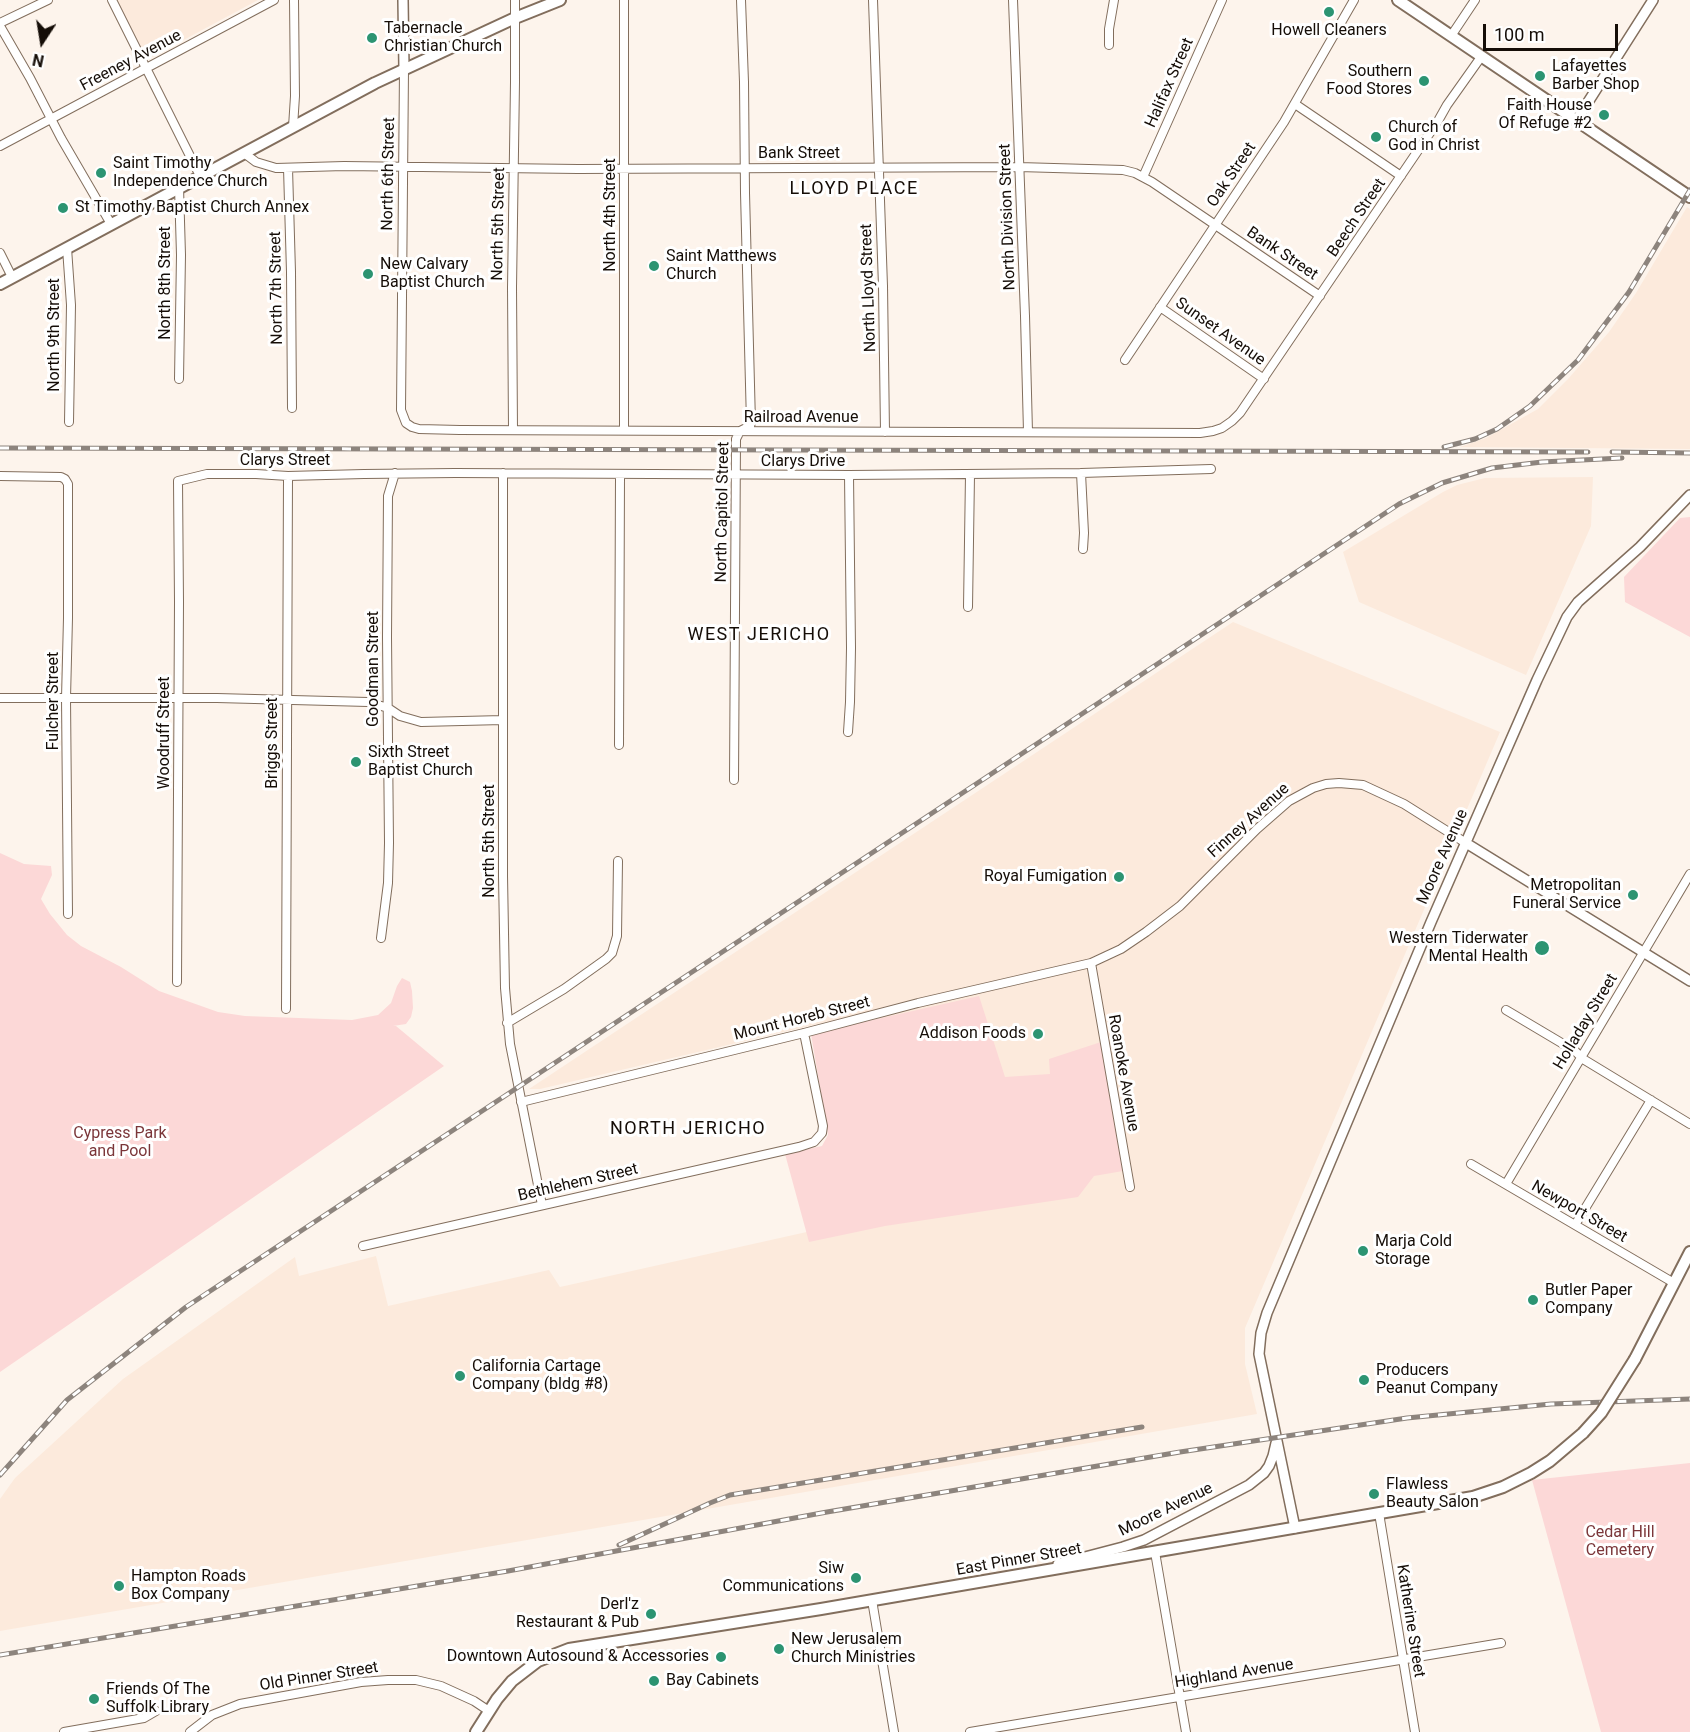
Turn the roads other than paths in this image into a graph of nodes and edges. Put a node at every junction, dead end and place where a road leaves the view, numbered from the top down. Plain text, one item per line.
1 (48, 0) edge
2 (112, 0) edge
3 (273, 0) edge
4 (294, 0) edge
5 (403, 0) edge
6 (515, 0) edge
7 (561, 0) edge
8 (624, 0) edge
9 (741, 0) edge
10 (873, 0) edge
11 (1013, 0) edge
12 (1114, 0) edge
13 (1222, 0) edge
14 (1354, 0) edge
15 (1398, 0) edge
16 (1475, 0) edge
17 (1652, 0) edge
18 (515, 18) junction
19 (0, 25) edge
20 (1451, 36) junction
21 (1109, 45) dead end
22 (1481, 57) junction
23 (147, 69) junction
24 (404, 69) junction
25 (1295, 104) junction
26 (51, 118) junction
27 (1576, 121) junction
28 (293, 127) junction
29 (0, 146) edge
30 (244, 153) junction
31 (403, 166) junction
32 (513, 167) junction
33 (879, 167) junction
34 (1019, 167) junction
35 (288, 168) junction
36 (624, 168) junction
37 (745, 168) junction
38 (200, 176) junction
39 (1401, 176) junction
40 (1143, 177) junction
41 (179, 187) junction
42 (1690, 197) edge
43 (111, 224) junction
44 (1215, 225) junction
45 (67, 248) junction
46 (0, 253) edge
47 (12, 277) junction
48 (0, 284) edge
49 (1320, 296) junction
50 (1160, 307) junction
51 (1125, 360) dead end
52 (178, 379) dead end
53 (1264, 379) junction
54 (401, 387) joint
55 (292, 408) dead end
56 (69, 422) dead end
57 (1231, 422) joint
58 (513, 430) junction
59 (624, 430) junction
60 (740, 431) junction
61 (885, 432) junction
62 (1028, 432) junction
63 (1211, 469) dead end
64 (395, 473) junction
65 (503, 473) junction
66 (1082, 473) junction
67 (620, 474) junction
68 (736, 475) junction
69 (849, 475) junction
70 (970, 475) junction
71 (0, 476) edge
72 (288, 476) junction
73 (177, 483) joint
74 (1688, 500) edge
75 (1083, 549) dead end
76 (969, 607) dead end
77 (0, 698) edge
78 (66, 698) junction
79 (178, 699) junction
80 (287, 700) junction
81 (388, 708) junction
82 (503, 720) junction
83 (848, 732) dead end
84 (619, 745) dead end
85 (734, 780) dead end
86 (1466, 843) junction
87 (618, 861) dead end
88 (1690, 874) edge
89 (68, 914) dead end
90 (381, 938) dead end
91 (1643, 952) junction
92 (1091, 963) junction
93 (1690, 981) edge
94 (177, 982) dead end
95 (286, 1010) dead end
96 (1506, 1010) dead end
97 (507, 1023) junction
98 (804, 1033) junction
99 (1581, 1057) junction
100 (1651, 1100) junction
101 (521, 1102) junction
102 (1690, 1124) edge
103 (1471, 1164) dead end
104 (1506, 1184) junction
105 (1130, 1187) dead end
106 (542, 1205) junction
107 (1575, 1225) junction
108 (363, 1246) dead end
109 (1690, 1252) edge
110 (1674, 1283) junction
111 (1277, 1438) junction
112 (1379, 1513) junction
113 (1295, 1528) junction
114 (1155, 1552) junction
115 (1003, 1578) junction
116 (872, 1600) junction
117 (1501, 1643) dead end
118 (1402, 1659) junction
119 (1180, 1697) junction
120 (156, 1711) dead end
121 (489, 1712) junction
122 (64, 1732) edge
123 (190, 1732) edge
124 (476, 1732) edge
125 (894, 1732) edge
126 (970, 1732) edge
127 (1186, 1732) edge
128 (1415, 1732) edge

1 - 19 street
2 - 23 street
3 - 23 street, Freeney Avenue
4 - 28 street
5 - 24 street
6 - 18 street, North 5th Street
7 - 18 main road
8 - 36 street, North 4th Street
9 - 37 street, North Capitol Street
10 - 33 street, North Lloyd Street
11 - 34 street, North Division Street
12 - 21 street
13 - 40 street, Halifax Street
14 - 25 street, Oak Street
15 - 20 main road
16 - 20 street
17 - 27 street
18 - 24 main road
18 - 32 street, North 5th Street
19 - 26 street
20 - 22 main road
22 - 27 main road
22 - 39 street, Beech Street
23 - 26 street, Freeney Avenue
23 - 38 street
24 - 28 main road
24 - 31 street, North 6th Street
25 - 39 street
25 - 44 street, Oak Street
26 - 29 street, Freeney Avenue
26 - 43 street
27 - 42 main road
28 - 30 main road
30 - 35 street, Bank Street
30 - 38 main road
31 - 32 street, Bank Street
31 - 35 street, Bank Street
31 - 54 street, North 6th Street
32 - 36 street, Bank Street
32 - 58 street, North 5th Street
33 - 34 street, Bank Street
33 - 37 street, Bank Street
33 - 61 street, North Lloyd Street
34 - 40 street, Bank Street
34 - 62 street, North Division Street
35 - 55 street, North 7th Street
36 - 37 street, Bank Street
36 - 59 street, North 4th Street
37 - 60 street, North Capitol Street
38 - 41 main road
39 - 49 street, Beech Street
40 - 44 street, Bank Street
41 - 43 main road
41 - 52 street, North 8th Street
43 - 45 main road
44 - 49 street, Bank Street
44 - 50 street, Oak Street
45 - 47 main road
45 - 56 street, North 9th Street
46 - 47 street
47 - 48 main road
49 - 53 street, Beech Street
50 - 51 street, Oak Street
50 - 53 street, Sunset Avenue
53 - 57 street, Beech Street
54 - 58 street, Railroad Avenue
57 - 62 street, Railroad Avenue
58 - 59 street, Railroad Avenue
59 - 60 street, Railroad Avenue
60 - 61 street, Railroad Avenue
60 - 68 street, North Capitol Street
61 - 62 street, Railroad Avenue
63 - 66 street, Clarys Drive
64 - 65 street, Clarys Drive
64 - 72 street, Clarys Street
64 - 81 street, Goodman Street
65 - 67 street, Clarys Drive
65 - 82 street, North 5th Street
66 - 70 street, Clarys Drive
66 - 75 street
67 - 68 street, Clarys Drive
67 - 84 street
68 - 69 street, Clarys Drive
68 - 85 street, North Capitol Street
69 - 70 street, Clarys Drive
69 - 83 street
70 - 76 street
71 - 78 street, Fulcher Street
72 - 73 street, Clarys Street
72 - 80 street, Briggs Street
73 - 79 street, Woodruff Street
74 - 86 street, Moore Avenue
77 - 78 street
78 - 79 street
78 - 89 street, Fulcher Street
79 - 80 street
79 - 94 street, Woodruff Street
80 - 81 street
80 - 95 street, Briggs Street
81 - 82 street
81 - 90 street, Goodman Street
82 - 97 street, North 5th Street
86 - 91 street, Finney Avenue
86 - 92 street, Finney Avenue
86 - 111 street, Moore Avenue
87 - 97 street
88 - 91 street, Holladay Street
91 - 93 street, Finney Avenue
91 - 99 street, Holladay Street
92 - 98 street, Mount Horeb Street
92 - 105 street, Roanoke Avenue
96 - 99 street
97 - 101 street, North 5th Street
98 - 101 street, Mount Horeb Street
98 - 106 street, Bethlehem Street
99 - 100 street
99 - 104 street, Holladay Street
100 - 102 street
100 - 107 street
101 - 106 street, North 5th Street
103 - 104 street, Newport Street
104 - 107 street, Newport Street
106 - 108 street, Bethlehem Street
107 - 110 street, Newport Street
109 - 110 main road, East Pinner Street
110 - 112 main road, East Pinner Street, bridge
111 - 113 street, Moore Avenue
111 - 115 street, Moore Avenue
112 - 113 main road, East Pinner Street
112 - 118 street, Katherine Street
113 - 114 main road, East Pinner Street
114 - 115 main road, East Pinner Street
114 - 119 street
115 - 116 main road, East Pinner Street
116 - 121 main road, East Pinner Street
116 - 125 street
117 - 118 street, Highland Avenue
118 - 119 street, Highland Avenue
118 - 128 street, Katherine Street
119 - 126 street, Highland Avenue
119 - 127 street
120 - 122 street
121 - 123 street, Old Pinner Street
121 - 124 main road, East Pinner Street

